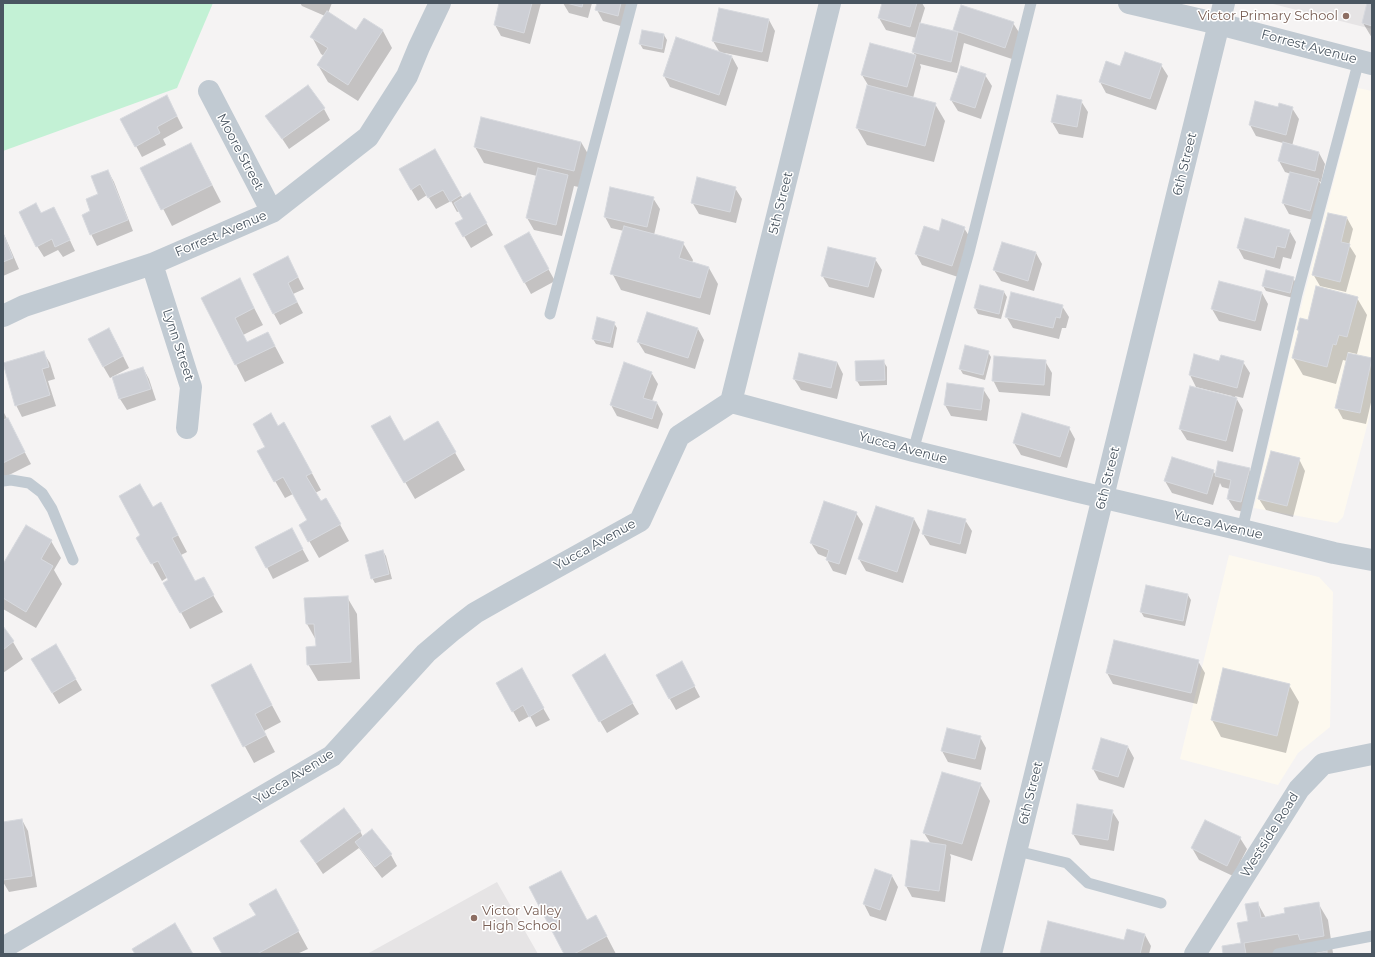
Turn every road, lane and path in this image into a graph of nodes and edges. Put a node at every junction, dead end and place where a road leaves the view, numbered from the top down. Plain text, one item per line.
1 (440, 3) edge
2 (632, 3) edge
3 (830, 3) edge
4 (1031, 3) edge
5 (1129, 3) edge
6 (1224, 3) edge
7 (1219, 24) junction
8 (1366, 62) edge
9 (209, 91) dead end
10 (272, 212) junction
11 (152, 264) junction
12 (550, 314) dead end
13 (3, 316) edge
14 (731, 402) junction
15 (187, 428) dead end
16 (913, 451) junction
17 (3, 481) edge
18 (1103, 498) junction
19 (1242, 530) junction
20 (73, 560) dead end
21 (1372, 560) edge
22 (1372, 754) edge
23 (1017, 851) junction
24 (1161, 903) dead end
25 (1372, 936) edge
26 (3, 948) edge
27 (991, 954) edge
28 (1195, 954) edge
29 (1278, 954) edge

1 - 10 street, Forrest Avenue
2 - 12 lane
3 - 14 street, 5th Street
4 - 16 lane
5 - 7 street, Forrest Avenue
6 - 7 street, 6th Street
7 - 8 street, Forrest Avenue
7 - 18 street, 6th Street
8 - 19 lane
9 - 10 street, Moore Street
10 - 11 street, Forrest Avenue
11 - 13 street, Forrest Avenue
11 - 15 street, Lynn Street
14 - 16 street, Yucca Avenue
14 - 26 street, Yucca Avenue
16 - 18 street, Yucca Avenue
17 - 20 lane
18 - 19 street, Yucca Avenue
18 - 23 street, 6th Street
19 - 21 street, Yucca Avenue
22 - 28 street, Westside Road
23 - 24 lane
23 - 27 street, 6th Street
25 - 29 lane

